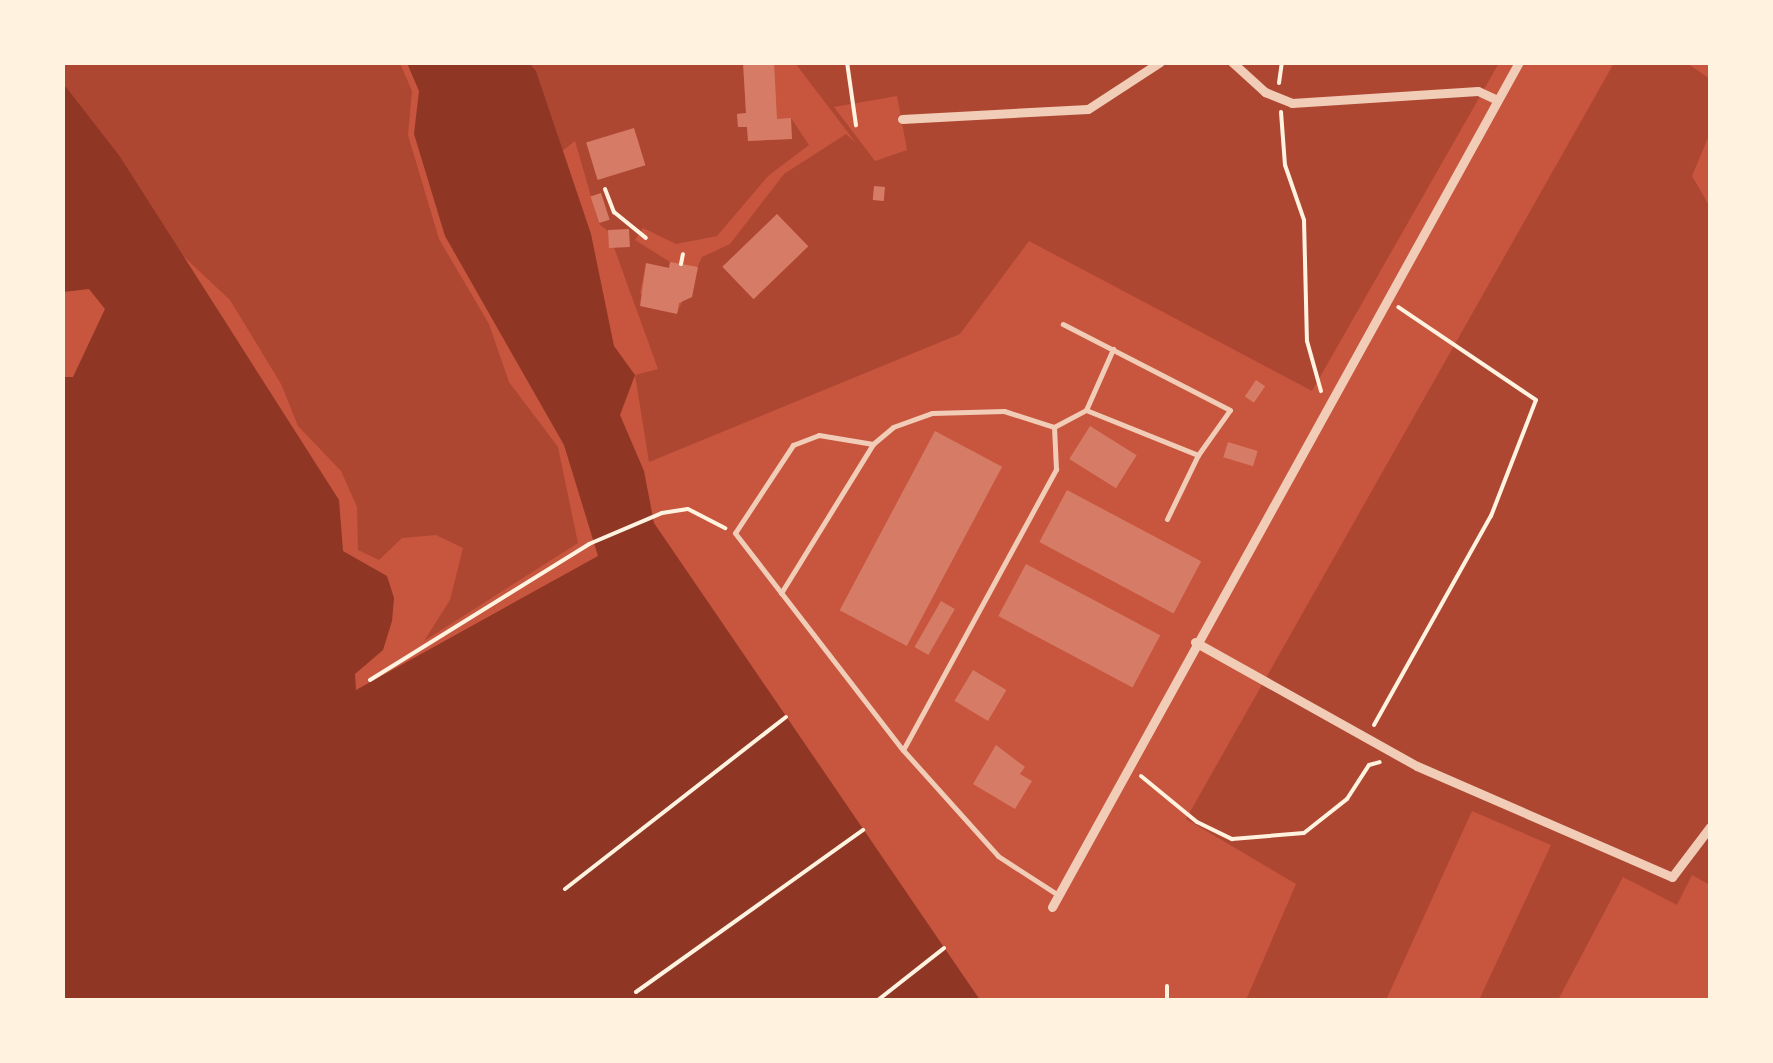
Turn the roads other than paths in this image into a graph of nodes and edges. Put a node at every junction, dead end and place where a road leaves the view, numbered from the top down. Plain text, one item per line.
1 (1160, 62) edge
2 (1232, 62) edge
3 (1519, 62) edge
4 (1496, 100) junction
5 (902, 119) dead end
6 (1063, 324) dead end
7 (1113, 350) junction
8 (1086, 410) junction
9 (1054, 427) junction
10 (873, 444) junction
11 (1198, 454) junction
12 (1167, 518) dead end
13 (781, 593) junction
14 (1196, 642) junction
15 (903, 750) junction
16 (1710, 827) edge
17 (1058, 895) junction
18 (1052, 907) dead end

1 - 5 street
2 - 4 street
3 - 4 street
4 - 14 street
6 - 7 lane
7 - 8 lane
7 - 11 lane
8 - 9 lane
8 - 11 lane
9 - 10 lane
9 - 15 lane
10 - 13 lane
10 - 13 lane
11 - 12 lane
13 - 15 lane
14 - 16 street
14 - 17 street
15 - 17 lane
17 - 18 street

